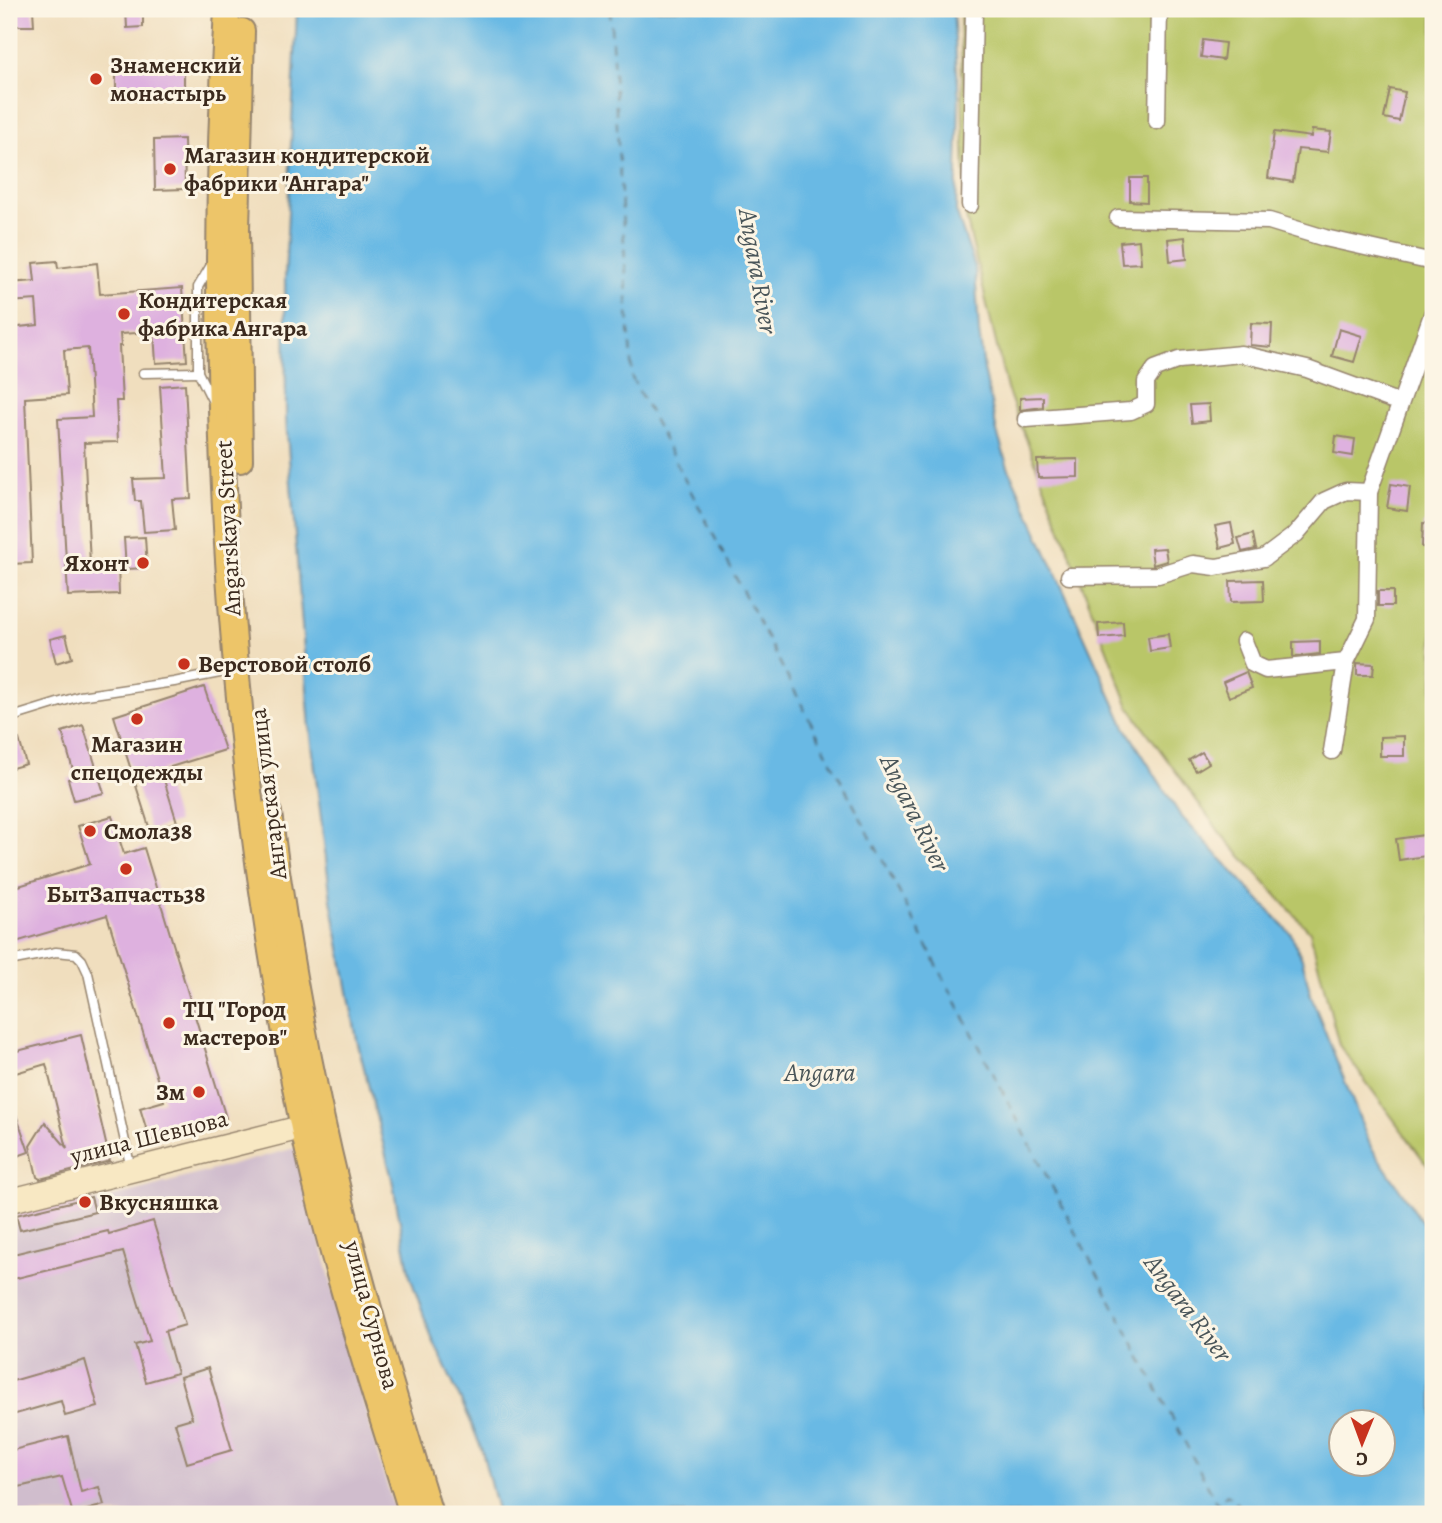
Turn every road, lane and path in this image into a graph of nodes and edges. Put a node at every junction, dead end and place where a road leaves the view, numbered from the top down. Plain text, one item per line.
1 (227, 9) edge
2 (243, 9) edge
3 (974, 9) edge
4 (1159, 9) edge
5 (1157, 121) dead end
6 (970, 205) dead end
7 (1118, 218) dead end
8 (218, 254) junction
9 (1433, 261) edge
10 (1433, 312) edge
11 (198, 372) junction
12 (143, 373) dead end
13 (1400, 403) junction
14 (222, 418) junction
15 (1026, 419) dead end
16 (1369, 492) junction
17 (1069, 576) dead end
18 (1244, 641) dead end
19 (1346, 662) junction
20 (237, 670) junction
21 (9, 718) edge
22 (1332, 751) dead end
23 (9, 961) edge
24 (312, 1121) junction
25 (131, 1169) junction
26 (9, 1200) edge
27 (412, 1514) edge
28 (430, 1514) edge

1 - 8 main road, Angarskaya Street
2 - 24 main road, Ангарская улица
3 - 6 street
4 - 5 street
7 - 9 street
8 - 11 lane
8 - 14 main road, Angarskaya Street
10 - 13 street
11 - 12 lane
11 - 14 lane
13 - 15 street
13 - 16 street
14 - 20 main road, Angarskaya Street
16 - 17 street
16 - 19 street
18 - 19 street
19 - 22 street
20 - 21 lane
20 - 24 main road, Angarskaya Street
23 - 25 lane
24 - 25 main road, улица Шевцова
24 - 27 main road, улица Сурнова
24 - 28 main road, улица Сурнова
25 - 26 main road, улица Шевцова

